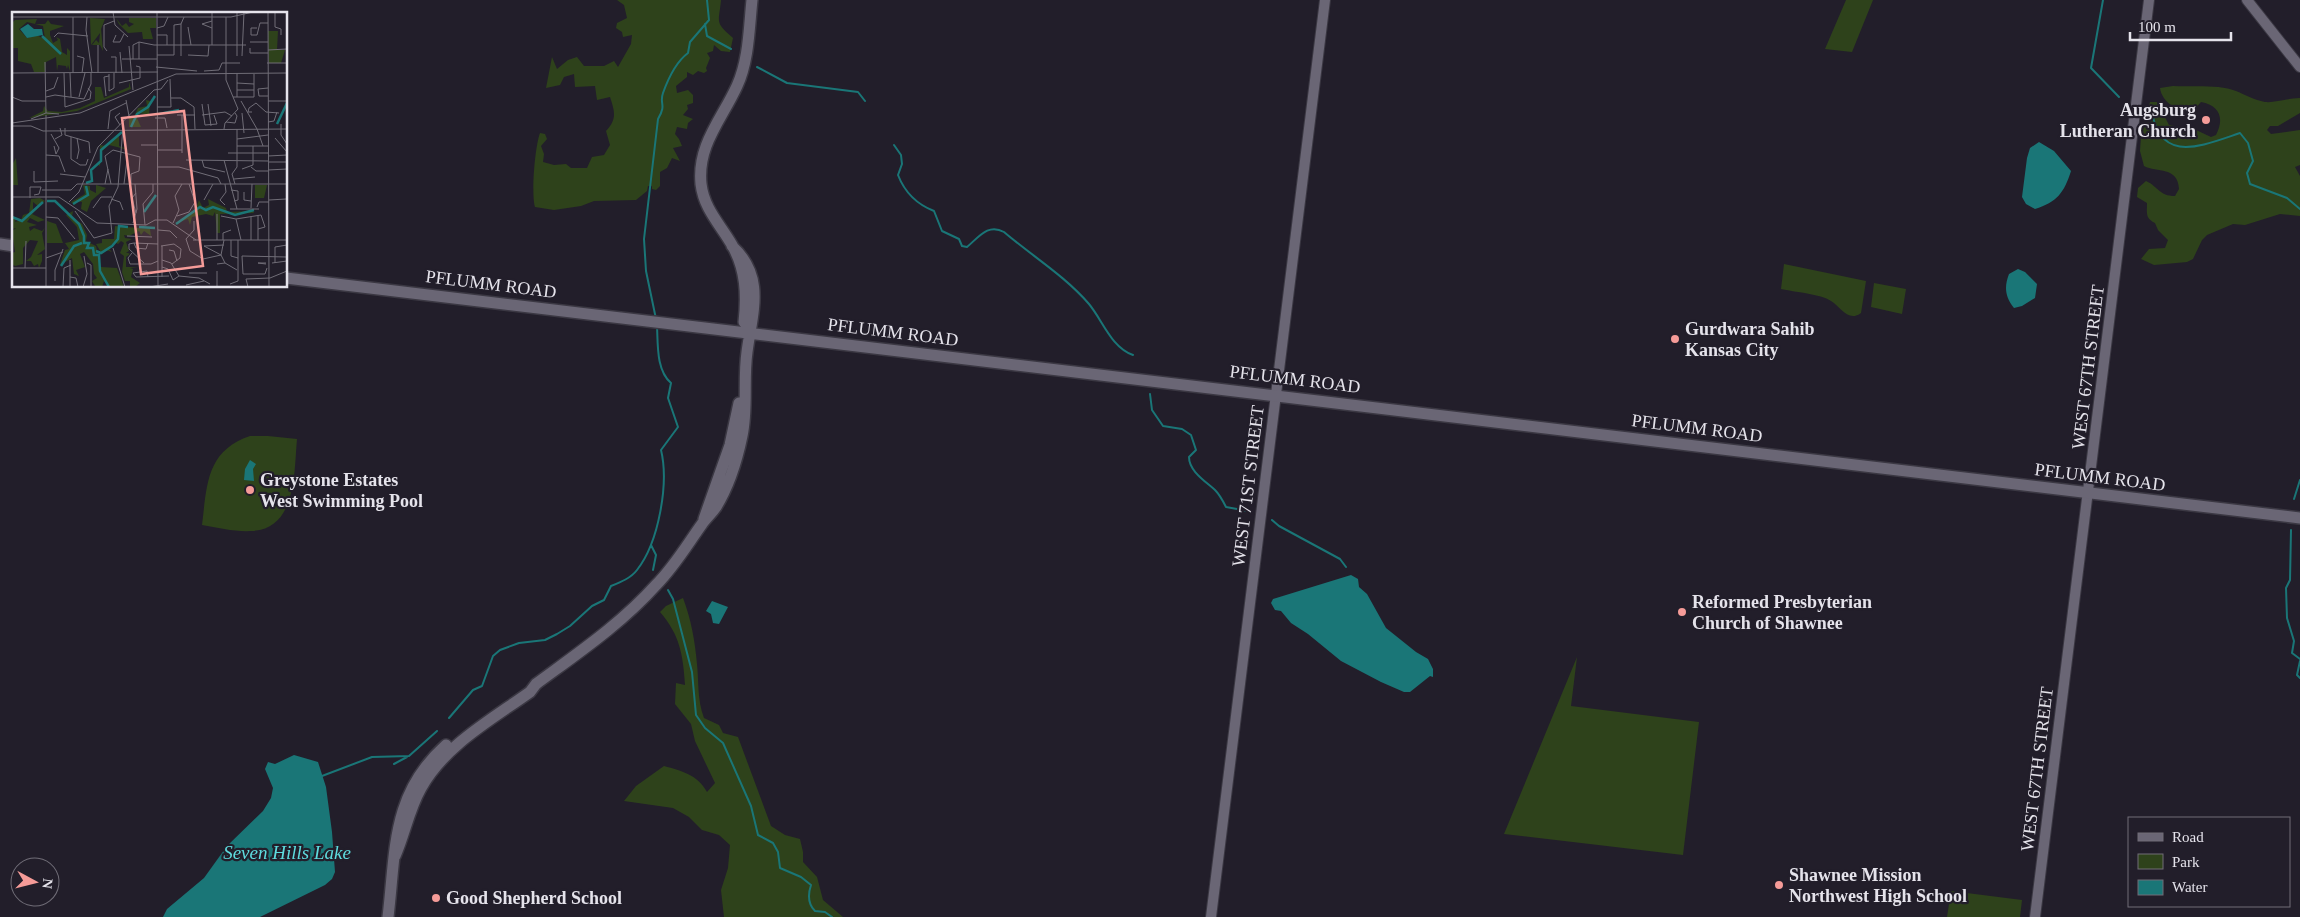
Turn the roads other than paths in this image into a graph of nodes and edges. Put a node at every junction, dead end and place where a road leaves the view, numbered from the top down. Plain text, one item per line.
1 (752, 0) edge
2 (1325, 0) edge
3 (2149, 0) edge
4 (2247, 0) edge
5 (2300, 67) edge
6 (288, 278) edge
7 (746, 332) junction
8 (1276, 394) junction
9 (2088, 493) junction
10 (2300, 518) edge
11 (388, 917) edge
12 (1211, 917) edge
13 (2035, 917) edge

1 - 7 main road
2 - 8 street, WEST 71ST STREET
3 - 9 street, WEST 67TH STREET
4 - 5 street
6 - 7 main road, PFLUMM ROAD
7 - 8 main road, PFLUMM ROAD
7 - 11 main road
8 - 9 main road, PFLUMM ROAD
8 - 12 street, WEST 71ST STREET
9 - 10 main road, PFLUMM ROAD
9 - 13 street, WEST 67TH STREET

